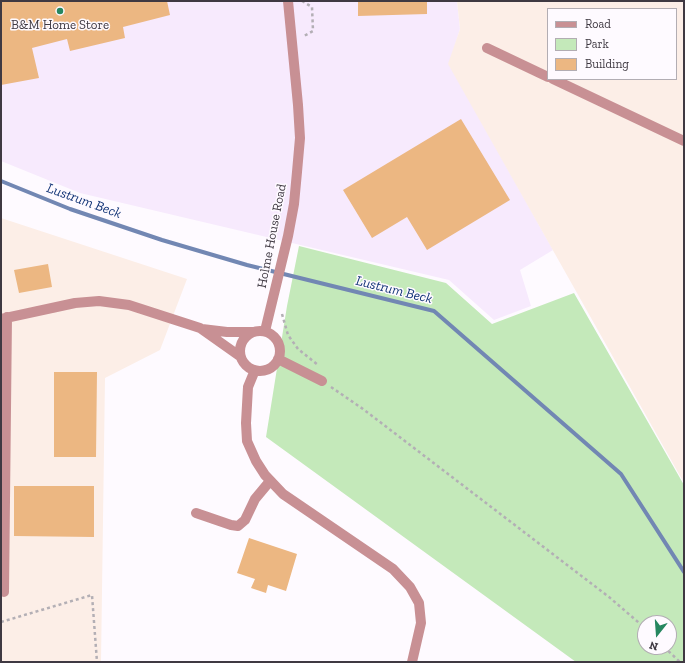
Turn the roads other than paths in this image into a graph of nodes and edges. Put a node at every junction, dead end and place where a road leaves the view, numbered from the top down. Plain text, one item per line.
1 (288, 1) edge
2 (487, 48) dead end
3 (547, 77) edge
4 (555, 80) edge
5 (684, 141) edge
6 (4, 318) edge
7 (200, 328) junction
8 (265, 331) junction
9 (253, 332) junction
10 (241, 357) junction
11 (278, 359) junction
12 (255, 370) junction
13 (322, 381) road end
14 (3, 460) edge
15 (270, 481) junction
16 (196, 513) dead end
17 (4, 592) dead end
18 (412, 662) edge

1 - 8 street, Holme House Road
2 - 3 street
4 - 5 street
6 - 7 street
6 - 14 street
7 - 9 street
7 - 10 street
8 - 9 street
8 - 11 street
9 - 10 street
10 - 12 street
11 - 12 street
11 - 13 street
12 - 15 street
14 - 17 street
15 - 16 street
15 - 18 street

